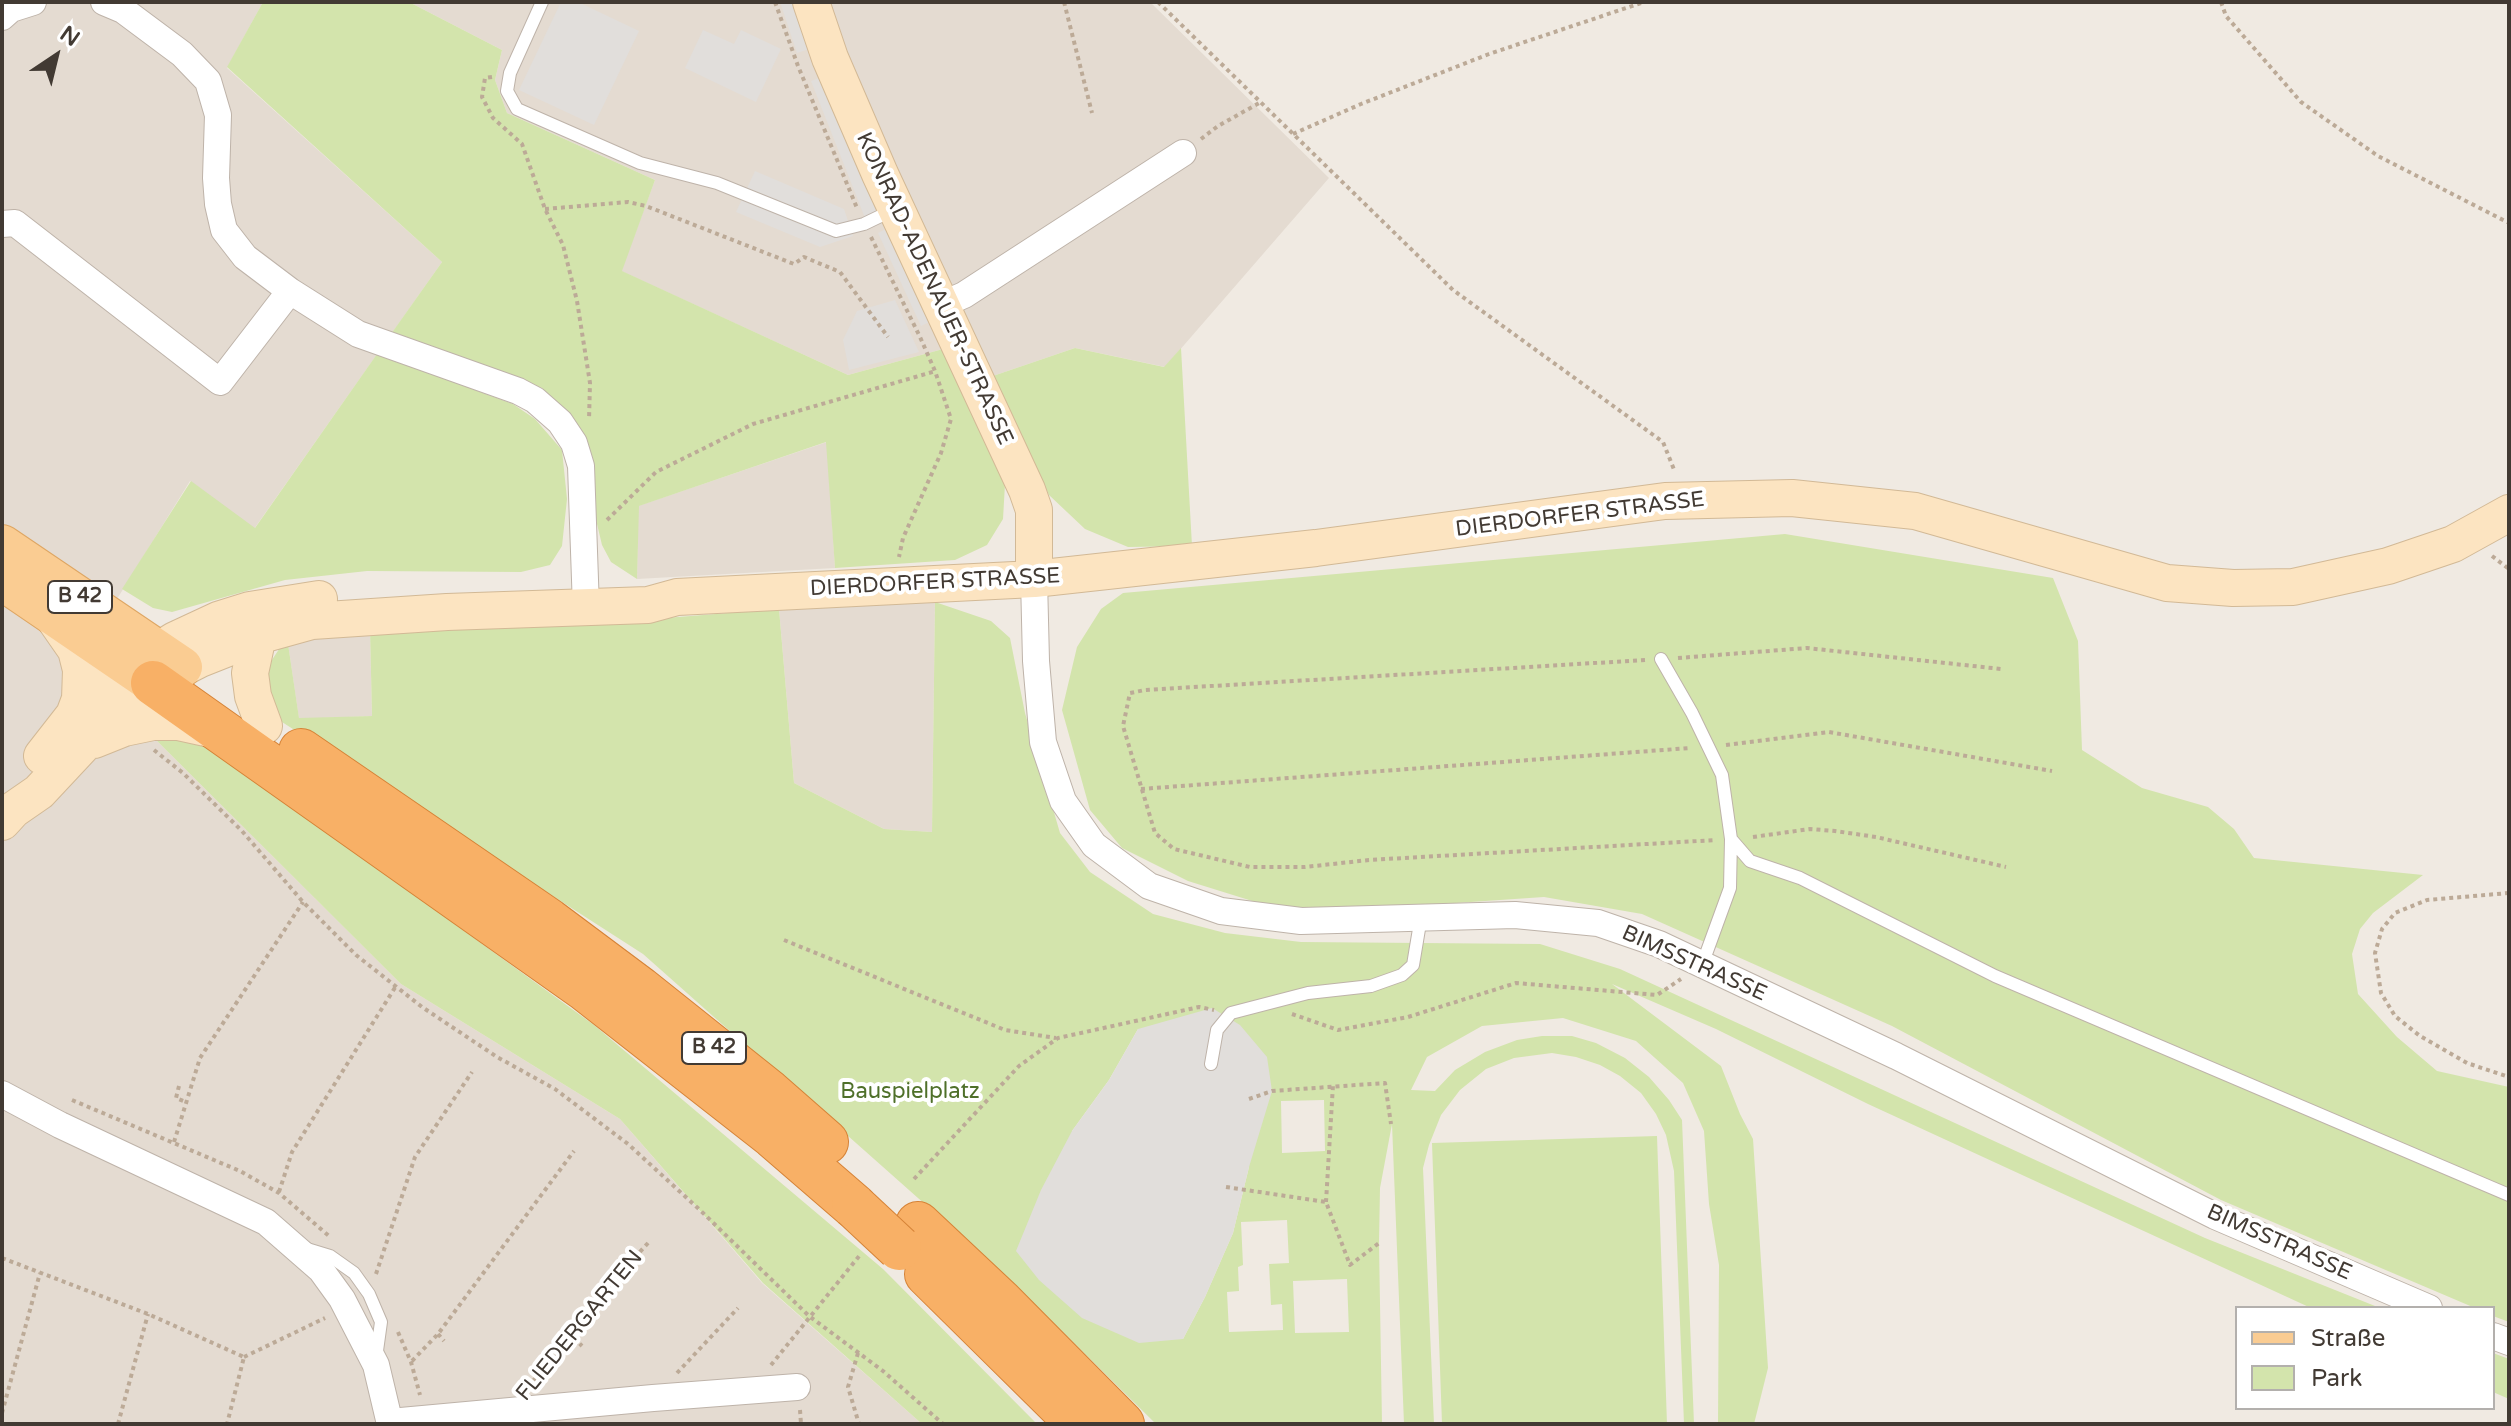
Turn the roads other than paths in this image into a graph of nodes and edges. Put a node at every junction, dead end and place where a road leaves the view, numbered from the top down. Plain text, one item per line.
1 (33, 2) edge
2 (104, 2) edge
3 (542, 2) edge
4 (811, 2) edge
5 (2, 17) edge
6 (1183, 153) road end
7 (896, 209) junction
8 (2, 224) edge
9 (290, 291) junction
10 (941, 305) junction
11 (2509, 513) edge
12 (2, 545) edge
13 (1034, 579) junction
14 (2, 580) edge
15 (586, 596) junction
16 (50, 613) junction
17 (258, 636) junction
18 (1661, 659) road end
19 (156, 667) junction
20 (264, 726) junction
21 (78, 730) junction
22 (221, 731) junction
23 (8, 816) edge
24 (1731, 839) junction
25 (1421, 917) junction
26 (1702, 965) junction
27 (1211, 1064) dead end
28 (2, 1094) edge
29 (880, 1189) junction
30 (2509, 1195) edge
31 (892, 1242) junction
32 (292, 1245) junction
33 (2424, 1306) edge
34 (376, 1365) junction
35 (797, 1387) dead end
36 (390, 1423) edge
37 (1079, 1424) edge
38 (1122, 1424) edge

1 - 5 street
2 - 9 street
3 - 7 lane
4 - 7 main road, KONRAD-ADENAUER-STRASSE
6 - 10 street
7 - 10 main road, KONRAD-ADENAUER-STRASSE
8 - 9 street
9 - 15 street
10 - 13 main road, KONRAD-ADENAUER-STRASSE
11 - 13 main road, DIERDORFER STRASSE
12 - 19 main road, B 42
13 - 15 main road, DIERDORFER STRASSE
13 - 25 street, BIMSSTRASSE
14 - 16 main road, B 42
15 - 17 main road, DIERDORFER STRASSE
15 - 19 main road, DIERDORFER STRASSE
16 - 19 main road, B 42
16 - 21 main road
17 - 19 main road, DIERDORFER STRASSE
17 - 20 main road
18 - 24 lane
19 - 20 highway, B 42
19 - 21 main road, DIERDORFER STRASSE
19 - 22 highway, B 42
20 - 29 highway, B 42
21 - 22 main road
21 - 23 main road, DIERDORFER STRASSE
22 - 29 highway, B 42
24 - 26 lane
24 - 30 lane
25 - 26 street, BIMSSTRASSE
25 - 27 lane
26 - 33 street, BIMSSTRASSE
28 - 32 street
29 - 31 highway, B 42
31 - 37 highway, B 42
31 - 38 highway, B 42
32 - 34 street
32 - 34 lane
34 - 36 street
35 - 36 street, FLIEDERGARTEN

